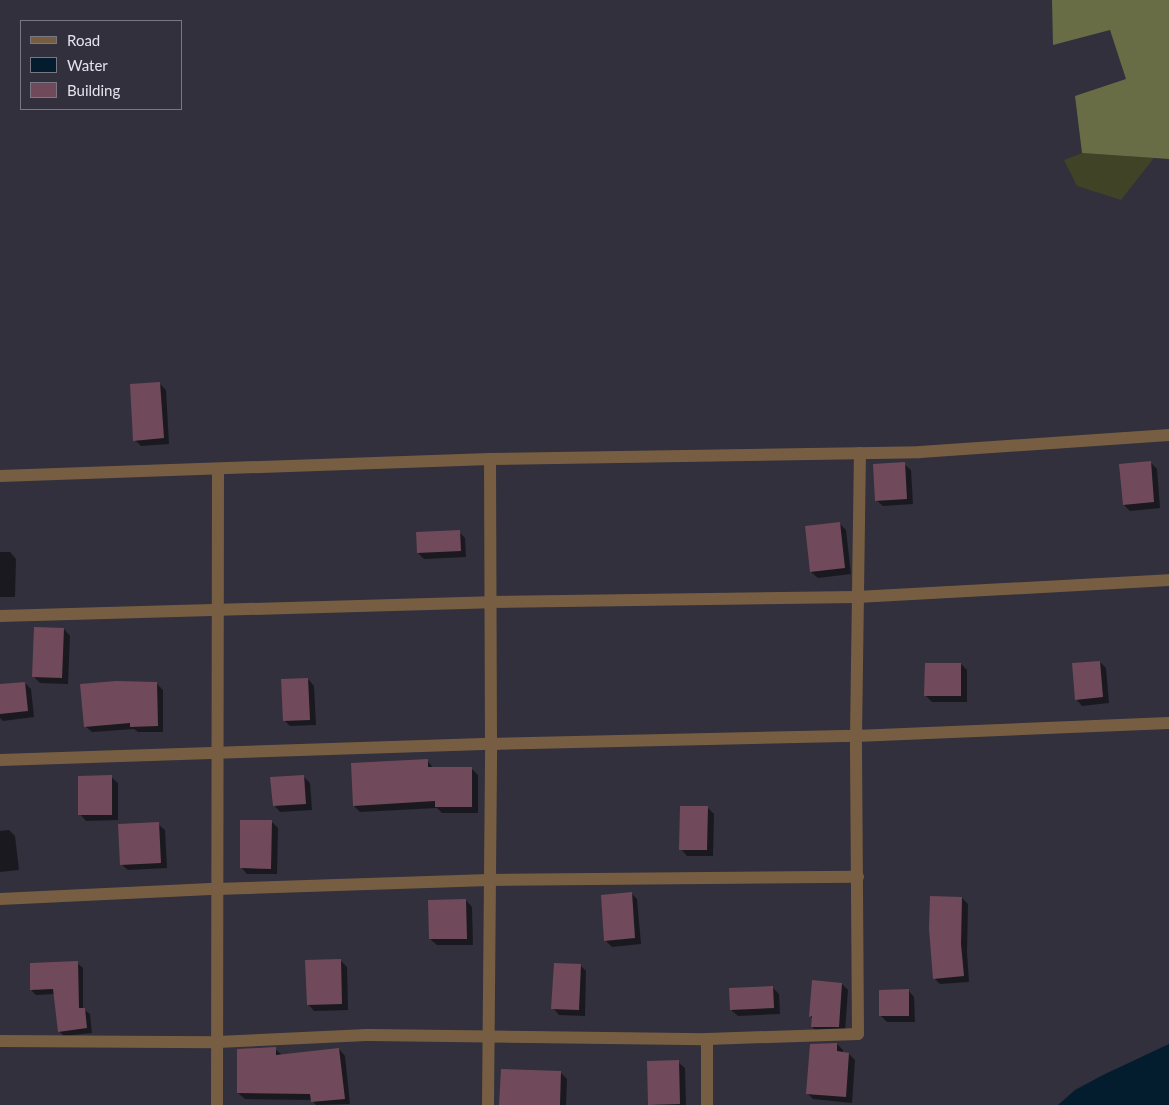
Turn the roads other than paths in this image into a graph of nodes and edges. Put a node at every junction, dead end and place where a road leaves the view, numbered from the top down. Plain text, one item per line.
1 (1169, 435) edge
2 (860, 453) junction
3 (490, 459) junction
4 (218, 469) junction
5 (0, 476) edge
6 (1169, 580) edge
7 (857, 597) junction
8 (490, 602) junction
9 (218, 608) junction
10 (0, 616) edge
11 (1169, 723) edge
12 (856, 736) junction
13 (491, 744) junction
14 (219, 753) junction
15 (0, 760) edge
16 (858, 877) junction
17 (489, 880) junction
18 (216, 889) junction
19 (0, 899) edge
20 (489, 1038) junction
21 (707, 1039) junction
22 (0, 1041) edge
23 (217, 1042) junction
24 (216, 1105) edge
25 (488, 1105) edge
26 (707, 1105) edge

1 - 2 street
2 - 3 street
2 - 7 street
3 - 4 street
3 - 8 street
4 - 5 street
4 - 9 street
6 - 7 street
7 - 8 street
7 - 12 street
8 - 9 street
8 - 13 street
9 - 10 street
9 - 14 street
11 - 12 street
12 - 13 street
12 - 16 street
13 - 14 street
13 - 17 street
14 - 15 street
14 - 18 street
16 - 17 street
16 - 21 street
17 - 18 street
17 - 20 street
18 - 19 street
18 - 23 street
20 - 21 street
20 - 23 street
20 - 25 street
21 - 26 street
22 - 23 street
23 - 24 street

